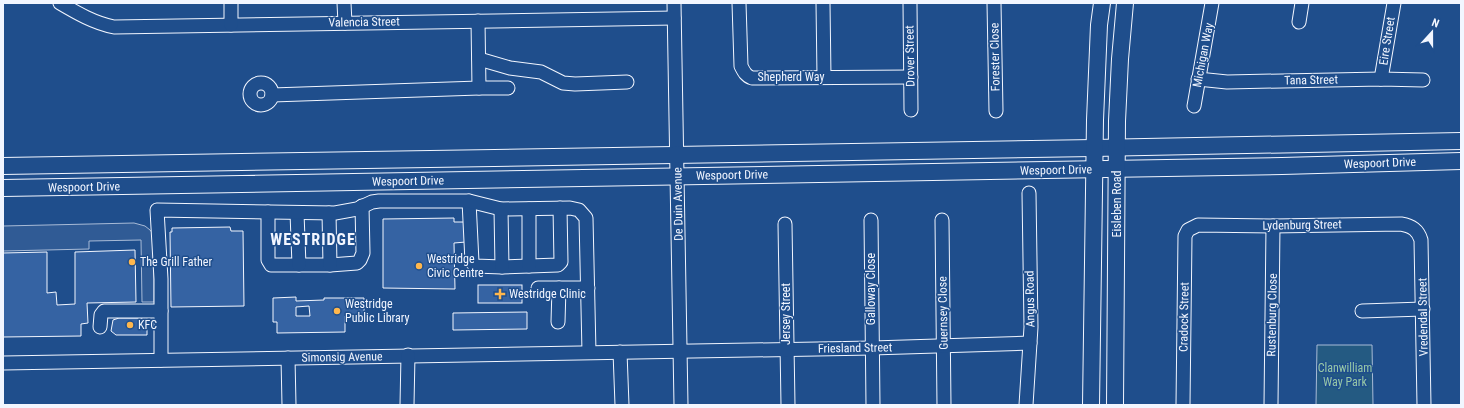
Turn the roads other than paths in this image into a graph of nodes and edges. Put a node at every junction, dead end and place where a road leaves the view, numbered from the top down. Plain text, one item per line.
1 (60, 3) edge
2 (231, 3) edge
3 (344, 3) edge
4 (674, 3) edge
5 (739, 3) edge
6 (823, 3) edge
7 (910, 3) edge
8 (994, 3) edge
9 (1102, 3) edge
10 (1125, 3) edge
11 (1212, 3) edge
12 (1302, 3) edge
13 (1394, 3) edge
14 (674, 18) junction
15 (478, 21) junction
16 (1299, 22) dead end
17 (345, 23) junction
18 (230, 25) junction
19 (479, 59) junction
20 (824, 77) junction
21 (911, 77) junction
22 (1198, 79) junction
23 (1381, 79) junction
24 (1423, 80) dead end
25 (628, 82) dead end
26 (479, 88) junction
27 (508, 88) dead end
28 (272, 95) dead end
29 (1194, 106) dead end
30 (910, 110) dead end
31 (996, 111) dead end
32 (1461, 141) edge
33 (1094, 148) junction
34 (1117, 148) junction
35 (677, 155) junction
36 (1461, 161) edge
37 (3, 166) edge
38 (1117, 168) junction
39 (1094, 169) junction
40 (677, 176) junction
41 (3, 188) edge
42 (1029, 193) dead end
43 (469, 201) junction
44 (362, 206) junction
45 (560, 208) junction
46 (501, 209) junction
47 (529, 209) junction
48 (268, 212) junction
49 (297, 213) junction
50 (329, 213) junction
51 (871, 220) dead end
52 (942, 220) dead end
53 (785, 224) dead end
54 (1274, 226) junction
55 (1188, 230) joint
56 (1416, 230) joint
57 (330, 265) junction
58 (299, 266) junction
59 (529, 266) junction
60 (502, 267) junction
61 (538, 288) dead end
62 (559, 288) junction
63 (588, 288) junction
64 (1423, 309) junction
65 (1362, 311) dead end
66 (161, 312) junction
67 (558, 322) dead end
68 (100, 327) dead end
69 (1030, 343) junction
70 (943, 346) junction
71 (872, 348) junction
72 (786, 349) junction
73 (680, 351) junction
74 (589, 352) junction
75 (620, 352) junction
76 (408, 356) junction
77 (288, 358) junction
78 (161, 360) junction
79 (3, 363) edge
80 (289, 405) edge
81 (407, 405) edge
82 (622, 405) edge
83 (681, 405) edge
84 (788, 405) edge
85 (873, 405) edge
86 (944, 405) edge
87 (1026, 405) edge
88 (1091, 405) edge
89 (1115, 405) edge
90 (1183, 405) edge
91 (1271, 405) edge
92 (1424, 405) edge

1 - 18 street, Valencia Street
2 - 18 street
3 - 17 street
4 - 14 street, De Duin Avenue
5 - 20 street, Shepherd Way
6 - 20 street
7 - 21 street, Drover Street
8 - 31 street, Forester Close
9 - 33 main road, Eisleben Road
10 - 34 main road, Eisleben Road
11 - 22 street, Michigan Way
12 - 16 street
13 - 23 street, Eire Street
14 - 15 street, Valencia Street
14 - 35 street, De Duin Avenue
15 - 17 street, Valencia Street
15 - 19 street
17 - 18 street, Valencia Street
19 - 25 street
19 - 26 street
20 - 21 street, Shepherd Way
21 - 30 street, Drover Street
22 - 23 street, Tana Street
22 - 29 street, Michigan Way
23 - 24 street, Tana Street
26 - 27 street
26 - 28 street
32 - 34 main road, Wespoort Drive
33 - 34 main road, Wespoort Drive
33 - 35 main road, Wespoort Drive
33 - 39 main road, Eisleben Road
34 - 38 main road, Eisleben Road
35 - 37 main road, Wespoort Drive
35 - 40 street, De Duin Avenue
36 - 38 main road, Wespoort Drive
38 - 39 main road, Wespoort Drive
38 - 89 main road, Eisleben Road
39 - 40 main road, Wespoort Drive
39 - 88 main road, Eisleben Road
40 - 41 main road, Wespoort Drive
40 - 73 street, De Duin Avenue
42 - 69 street, Angus Road
43 - 44 street
43 - 46 street
43 - 60 street
44 - 50 street
44 - 57 street
45 - 47 street
45 - 59 street
45 - 63 street
46 - 47 street
46 - 60 street
47 - 59 street
48 - 49 street
48 - 58 street
48 - 66 street
49 - 50 street
49 - 58 street
50 - 57 street
51 - 71 street, Galloway Close
52 - 70 street, Guernsey Close
53 - 72 street, Jersey Street
54 - 55 street, Lydenburg Street
54 - 56 street, Lydenburg Street
54 - 91 street, Rustenburg Close
55 - 90 street, Cradock Street
56 - 64 street, Vredendal Street
57 - 58 street
59 - 60 street
61 - 62 street
62 - 63 street
62 - 67 street
63 - 74 street
64 - 65 street
64 - 92 street, Vredendal Street
66 - 68 street
66 - 78 street
69 - 70 street, Friesland Street
69 - 87 street, Angus Road
70 - 71 street, Friesland Street
70 - 86 street, Guernsey Close
71 - 72 street, Friesland Street
71 - 85 street, Galloway Close
72 - 73 street, Friesland Street
72 - 84 street, Jersey Street
73 - 75 street, Simonsig Avenue
73 - 83 street, De Duin Avenue
74 - 75 street, Simonsig Avenue
74 - 76 street, Simonsig Avenue
75 - 82 street
76 - 77 street, Simonsig Avenue
76 - 81 street
77 - 78 street, Simonsig Avenue
77 - 80 street
78 - 79 street, Simonsig Avenue

